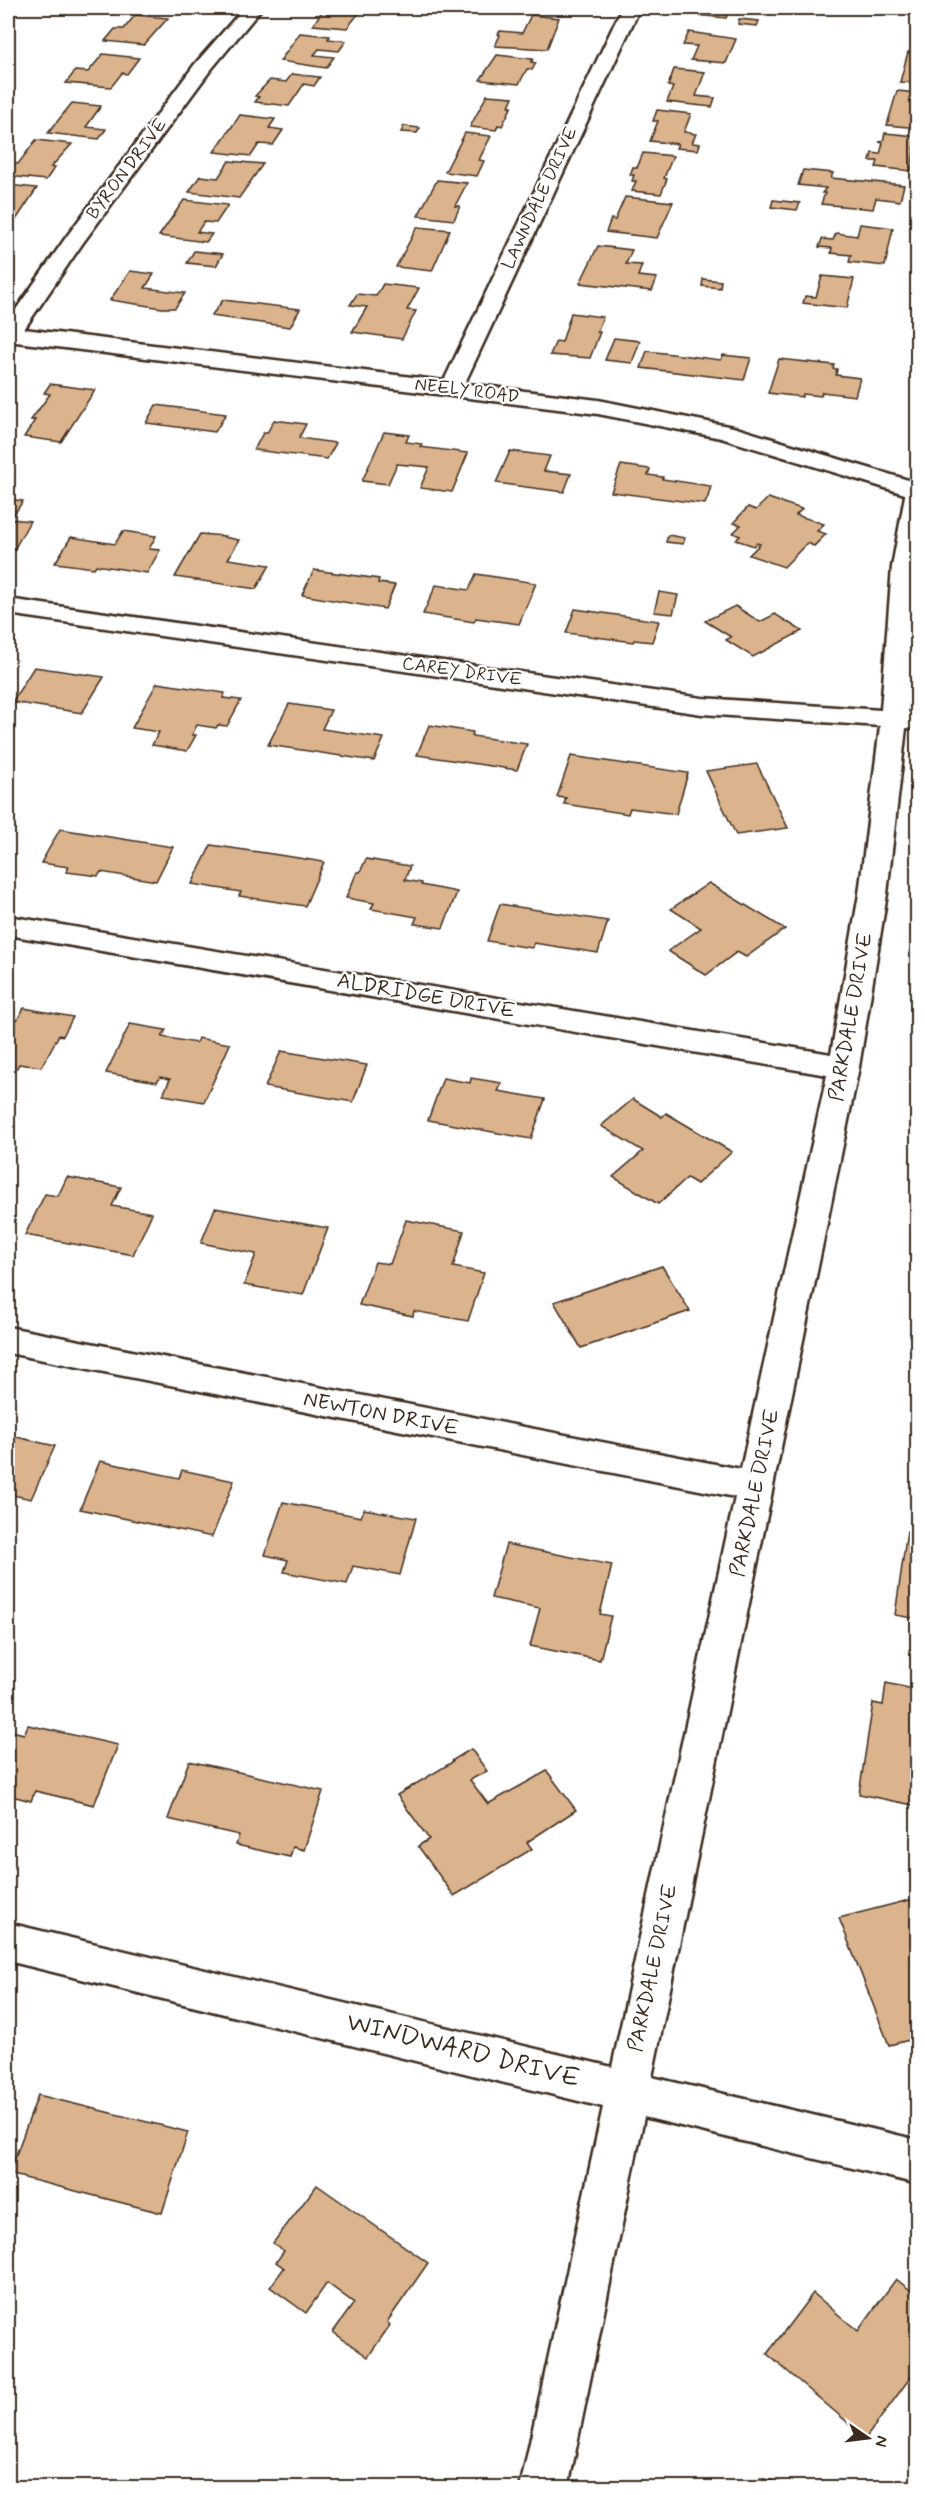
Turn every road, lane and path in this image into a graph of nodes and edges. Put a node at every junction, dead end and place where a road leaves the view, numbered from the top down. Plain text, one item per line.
1 (253, 8) edge
2 (631, 8) edge
3 (8, 335) edge
4 (451, 389) junction
5 (917, 491) edge
6 (8, 606) edge
7 (906, 720) edge
8 (8, 925) edge
9 (844, 1067) junction
10 (8, 1341) edge
11 (754, 1486) junction
12 (8, 1942) edge
13 (626, 2091) junction
14 (918, 2162) edge
15 (543, 2487) edge

1 - 3 street, BYRON DRIVE
2 - 4 street, LAWNDALE DRIVE
3 - 4 street, NEELY ROAD
4 - 5 street, NEELY ROAD
5 - 7 street, PARKDALE DRIVE
6 - 7 street, CAREY DRIVE
7 - 9 street, PARKDALE DRIVE
8 - 9 street, ALDRIDGE DRIVE
9 - 11 street, PARKDALE DRIVE
10 - 11 street, NEWTON DRIVE
11 - 13 street, PARKDALE DRIVE
12 - 13 street, WINDWARD DRIVE
13 - 14 street, WINDWARD DRIVE
13 - 15 street, PARKDALE DRIVE

